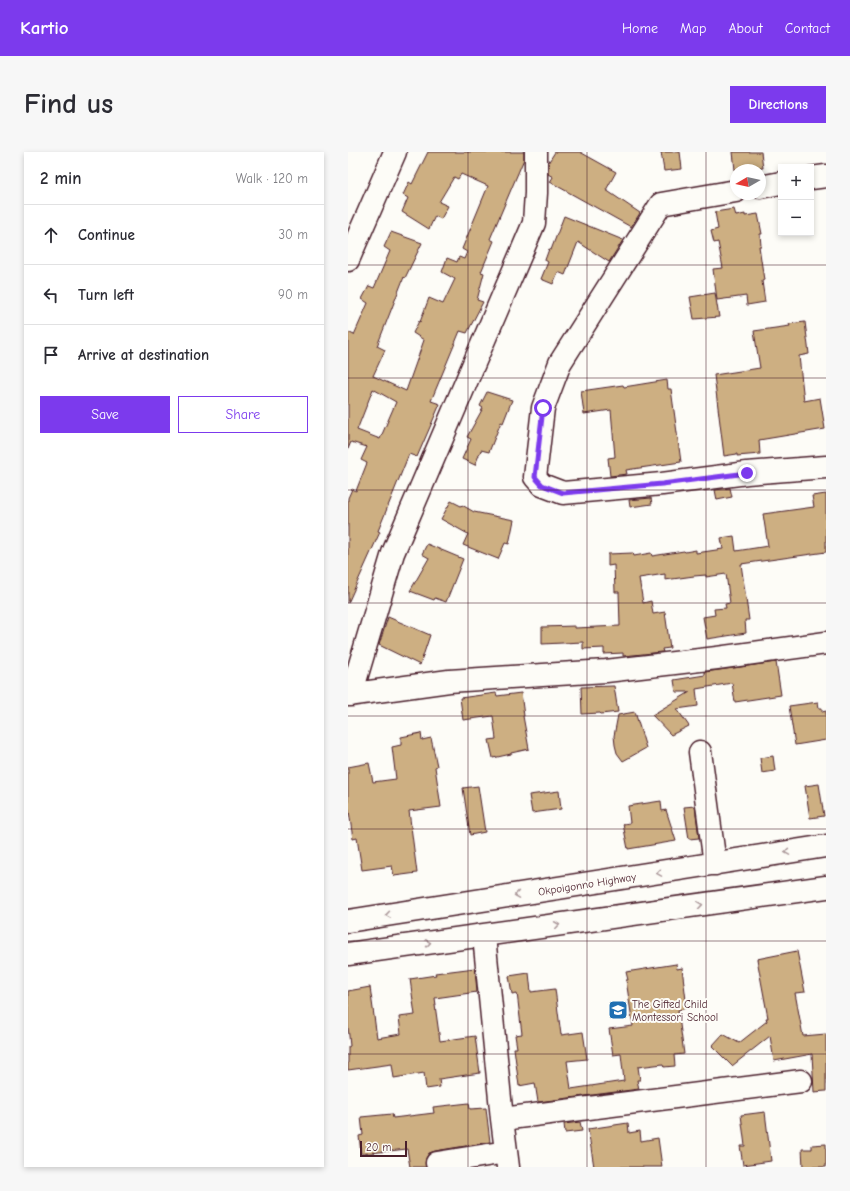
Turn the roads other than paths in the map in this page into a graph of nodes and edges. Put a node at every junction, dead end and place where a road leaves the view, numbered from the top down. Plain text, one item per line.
1 (395, 152) edge
2 (536, 152) edge
3 (826, 176) edge
4 (814, 178) edge
5 (778, 184) edge
6 (766, 186) edge
7 (730, 192) edge
8 (348, 260) edge
9 (826, 467) edge
10 (826, 643) edge
11 (350, 695) edge
12 (700, 752) dead end
13 (826, 846) edge
14 (715, 864) junction
15 (826, 887) edge
16 (348, 922) edge
17 (484, 936) junction
18 (348, 954) edge
19 (801, 1081) dead end
20 (502, 1119) junction
21 (507, 1159) edge
22 (438, 1163) dead end

1 - 8 street
2 - 11 street
3 - 4 street
5 - 6 street
7 - 9 street
10 - 11 street
12 - 14 street
13 -> 14 street, Okpoigonno Highway
14 -> 16 street, Okpoigonno Highway
17 -> 15 street
18 -> 17 street
17 - 20 street
19 - 20 street
20 - 21 street
21 - 22 street

